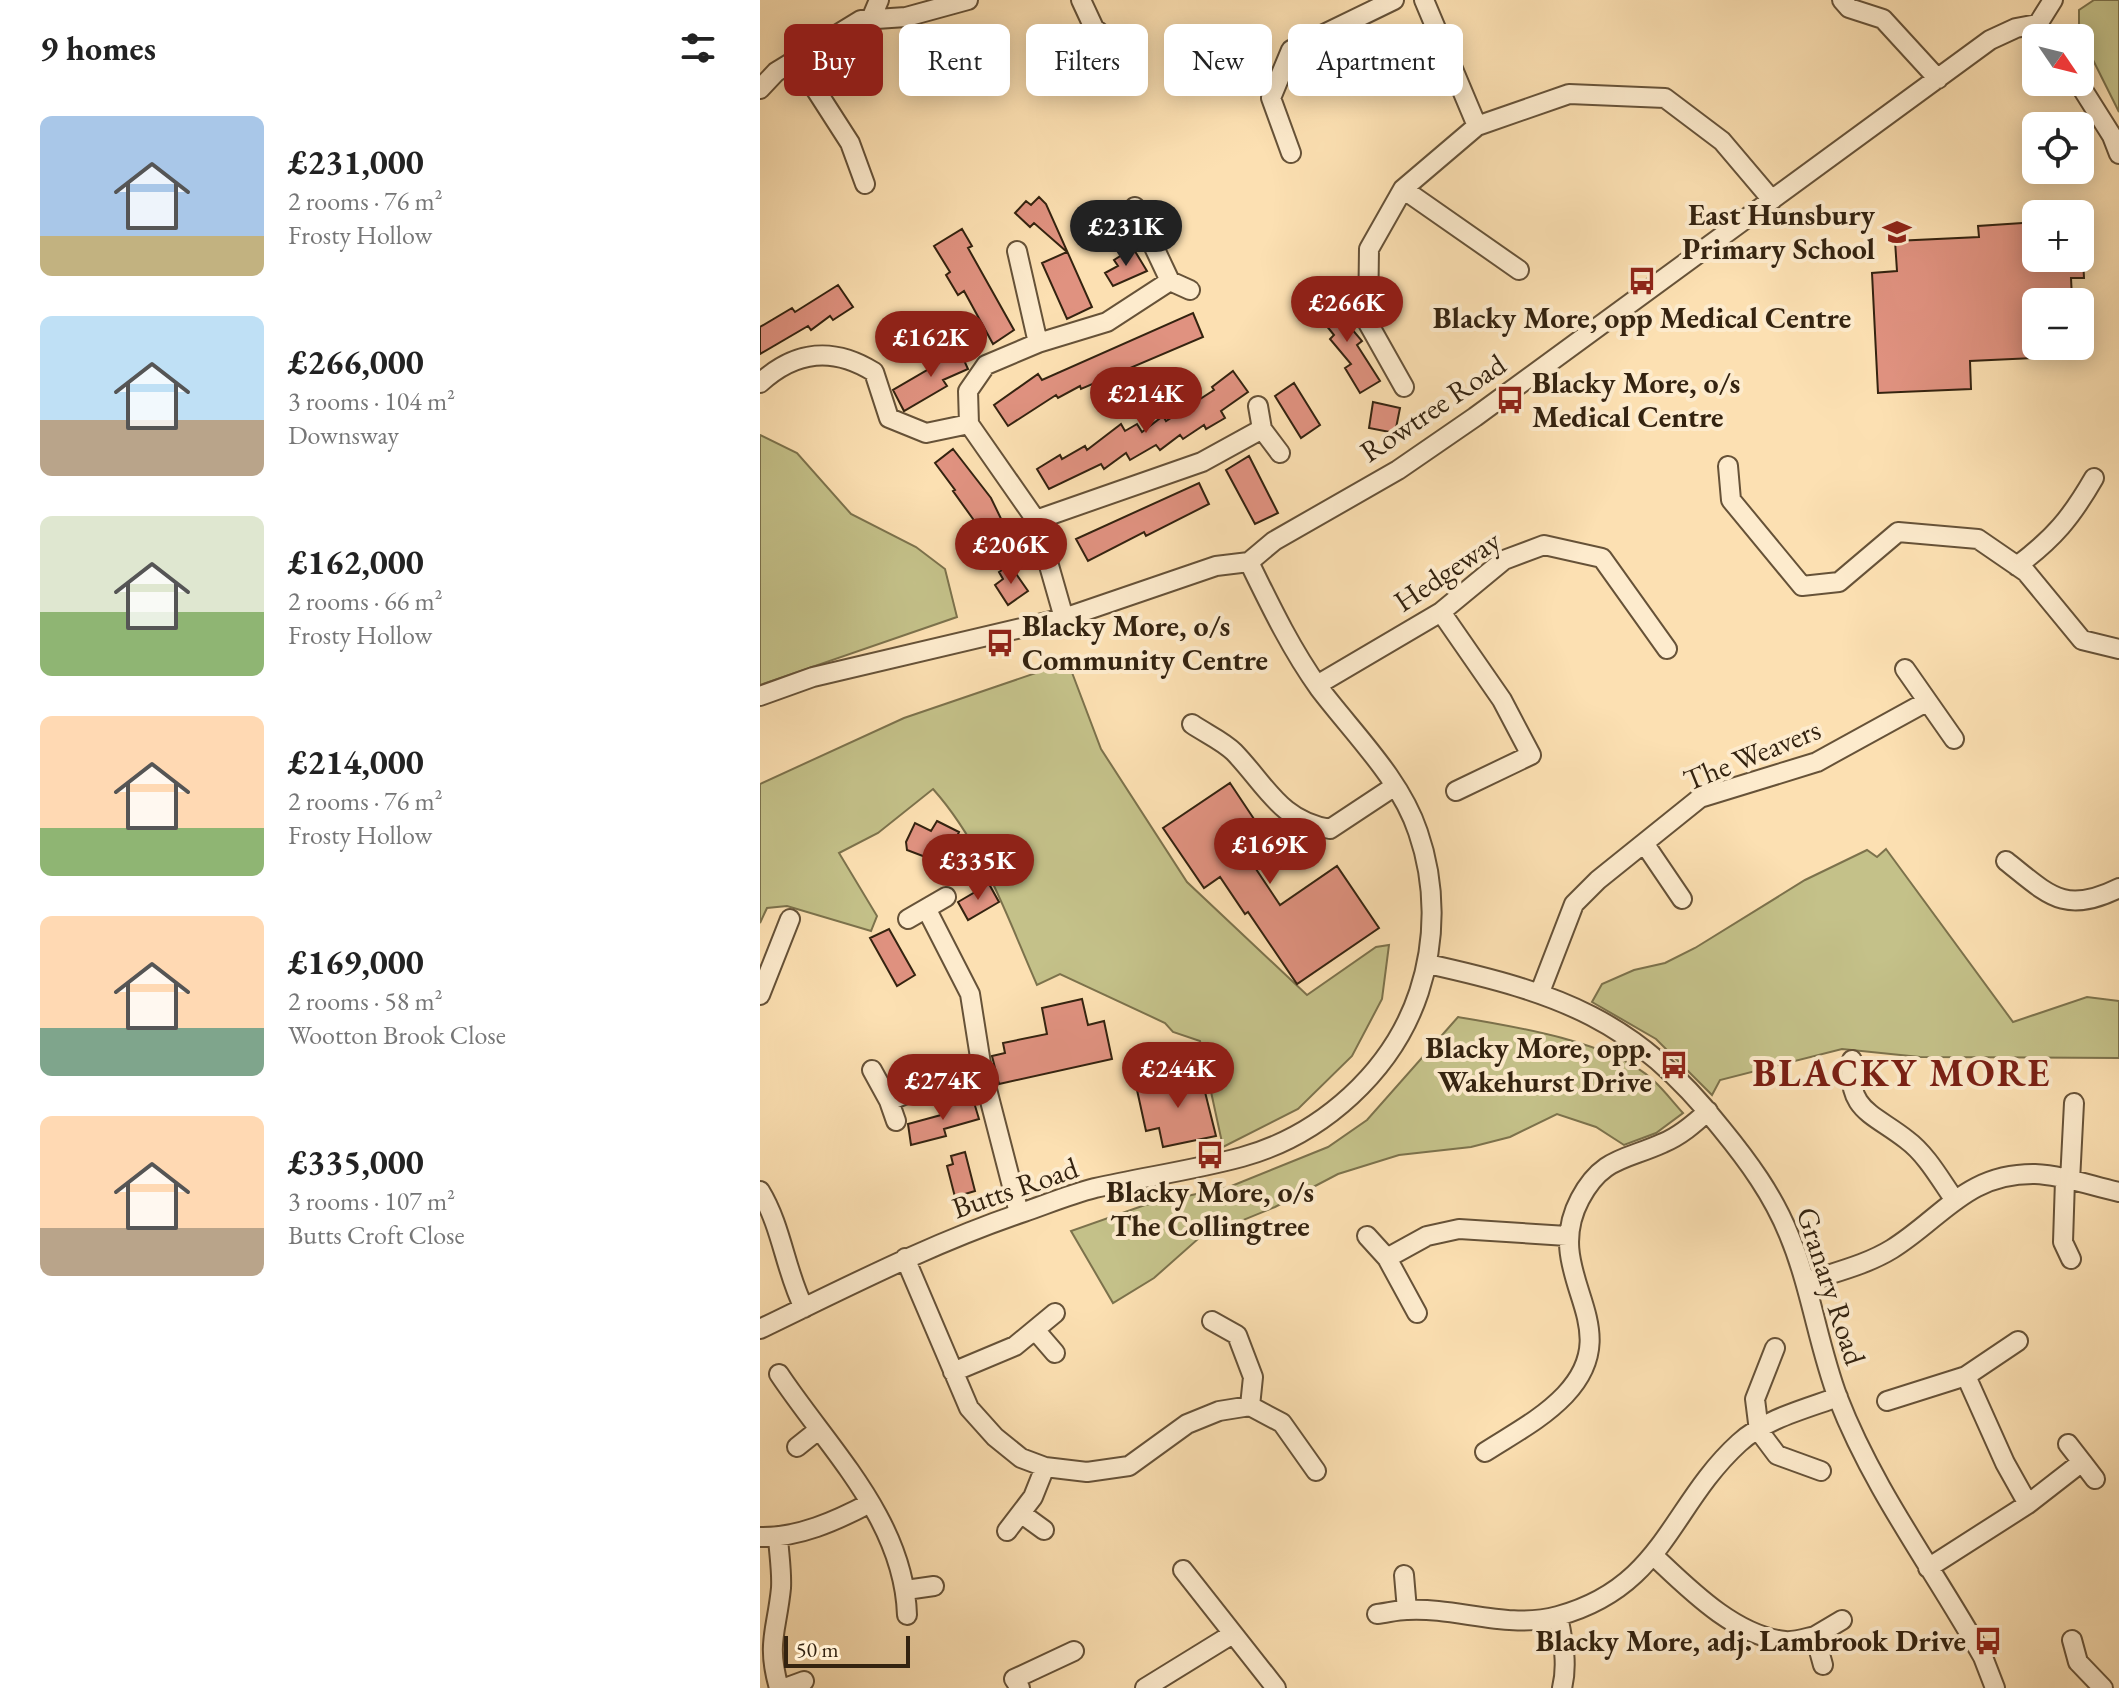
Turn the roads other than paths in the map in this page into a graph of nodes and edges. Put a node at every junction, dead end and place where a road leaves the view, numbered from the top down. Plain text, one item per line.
1 (879, 0) edge
2 (968, 0) edge
3 (1081, 0) edge
4 (1394, 0) edge
5 (1424, 0) edge
6 (1842, 0) edge
7 (2053, 0) edge
8 (871, 19) junction
9 (854, 24) edge
10 (1092, 24) edge
11 (2045, 24) edge
12 (2022, 35) edge
13 (784, 69) edge
14 (1938, 79) junction
15 (760, 89) edge
16 (820, 96) edge
17 (2087, 96) edge
18 (1477, 126) junction
19 (1291, 153) dead end
20 (2119, 154) edge
21 (865, 184) dead end
22 (1403, 189) junction
23 (1772, 200) junction
24 (1135, 207) dead end
25 (1017, 251) dead end
26 (1519, 270) dead end
27 (1170, 281) junction
28 (1190, 290) dead end
29 (1038, 343) junction
30 (760, 383) edge
31 (1404, 387) dead end
32 (1258, 406) dead end
33 (969, 424) junction
34 (1262, 429) junction
35 (1280, 453) dead end
36 (1728, 466) dead end
37 (2094, 478) dead end
38 (1036, 520) junction
39 (1249, 562) junction
40 (2017, 566) junction
41 (1441, 612) junction
42 (1064, 618) junction
43 (1667, 649) dead end
44 (2119, 649) edge
45 (1905, 669) dead end
46 (1317, 685) junction
47 (760, 696) edge
48 (1926, 702) junction
49 (1192, 724) dead end
50 (1954, 739) dead end
51 (1395, 786) junction
52 (1456, 791) dead end
53 (1644, 843) junction
54 (2006, 861) dead end
55 (2119, 888) edge
56 (946, 897) dead end
57 (1682, 899) dead end
58 (927, 910) junction
59 (790, 919) dead end
60 (908, 919) dead end
61 (1428, 964) junction
62 (762, 987) edge
63 (1540, 992) junction
64 (1852, 1060) dead end
65 (872, 1070) dead end
66 (982, 1070) junction
67 (889, 1101) junction
68 (2074, 1103) dead end
69 (1708, 1111) junction
70 (896, 1121) dead end
71 (2067, 1181) junction
72 (760, 1191) edge
73 (2119, 1192) edge
74 (1954, 1199) junction
75 (1019, 1213) junction
76 (1367, 1236) dead end
77 (1567, 1236) junction
78 (905, 1258) junction
79 (1387, 1258) junction
80 (2071, 1259) dead end
81 (1806, 1282) junction
82 (804, 1308) junction
83 (1055, 1313) dead end
84 (1417, 1313) dead end
85 (1212, 1321) dead end
86 (760, 1329) edge
87 (1036, 1331) junction
88 (2018, 1341) dead end
89 (1775, 1348) dead end
90 (1055, 1353) dead end
91 (953, 1372) junction
92 (779, 1374) dead end
93 (1966, 1376) junction
94 (1838, 1397) junction
95 (1887, 1401) dead end
96 (1250, 1406) junction
97 (817, 1431) junction
98 (1759, 1431) junction
99 (2068, 1444) dead end
100 (797, 1447) dead end
101 (1485, 1452) dead end
102 (2082, 1462) junction
103 (1045, 1467) junction
104 (1316, 1471) dead end
105 (1821, 1471) dead end
106 (2095, 1479) dead end
107 (870, 1503) junction
108 (2028, 1504) junction
109 (1022, 1514) junction
110 (1044, 1530) dead end
111 (1007, 1531) dead end
112 (769, 1537) edge
113 (1655, 1557) junction
114 (1928, 1568) junction
115 (1183, 1570) dead end
116 (1404, 1575) dead end
117 (934, 1586) dead end
118 (906, 1590) junction
119 (1407, 1610) junction
120 (1377, 1614) dead end
121 (907, 1615) dead end
122 (1558, 1616) junction
123 (1842, 1620) dead end
124 (1231, 1635) junction
125 (1815, 1636) junction
126 (2072, 1640) dead end
127 (1074, 1651) dead end
128 (1823, 1665) dead end
129 (804, 1681) dead end
130 (779, 1688) edge
131 (785, 1688) edge
132 (1020, 1688) edge
133 (1145, 1688) edge
134 (1276, 1688) edge
135 (1562, 1688) edge
136 (1995, 1688) edge
137 (2103, 1688) edge

1 - 8 street
2 - 8 street
3 - 10 street
4 - 19 street
5 - 18 street
6 - 14 street
7 - 11 street, Rowtree Road
8 - 9 street
12 - 14 street, Rowtree Road
13 - 15 street
14 - 23 street, Rowtree Road
16 - 21 street
17 - 20 street
18 - 22 street
18 - 23 street
22 - 26 street
22 - 31 street
23 - 39 street, Rowtree Road
24 - 27 street
25 - 29 street
27 - 28 street
27 - 29 street
29 - 33 street
30 - 33 street
32 - 34 street
33 - 38 street
34 - 35 street
34 - 38 street
36 - 40 street
37 - 40 street
38 - 42 street
39 - 42 street, Rowtree Road
39 - 46 street, Butts Road
40 - 44 street
41 - 43 street, Hedgeway
41 - 46 street, Hedgeway
41 - 52 street
42 - 47 street, Rowtree Road
45 - 48 street
46 - 51 street, Butts Road
48 - 50 street
48 - 53 street, The Weavers
49 - 51 street
51 - 61 street, Butts Road
53 - 57 street
53 - 63 street, The Weavers
54 - 55 street
56 - 58 street
58 - 60 street
58 - 66 street
59 - 62 street
61 - 63 street, Granary Road
61 - 75 street, Butts Road
63 - 69 street, Granary Road
64 - 74 street
65 - 67 street
66 - 67 street
66 - 75 street
67 - 70 street
68 - 71 street
69 - 77 street
69 - 81 street, Granary Road
71 - 73 street
71 - 74 street
71 - 80 street
72 - 82 street
74 - 81 street
75 - 78 street, Butts Road
76 - 79 street
77 - 79 street
77 - 101 street
78 - 82 street, Butts Road
78 - 91 street
79 - 84 street
81 - 94 street, Granary Road
82 - 86 street, Butts Road
83 - 87 street
85 - 96 street
87 - 90 street
87 - 91 street
88 - 93 street
89 - 98 street
91 - 103 street
92 - 97 street
93 - 95 street
93 - 108 street
94 - 98 street
94 - 114 street, Granary Road
96 - 103 street
96 - 104 street
97 - 100 street
97 - 107 street
98 - 105 street
98 - 113 street
99 - 102 street
102 - 106 street
102 - 108 street
103 - 109 street
107 - 112 street
107 - 118 street
108 - 114 street
109 - 110 street
109 - 111 street
112 - 130 street
113 - 122 street
113 - 125 street
114 - 136 street, Granary Road
115 - 124 street
116 - 119 street
117 - 118 street
118 - 121 street
119 - 120 street
119 - 122 street
122 - 135 street
123 - 125 street
124 - 133 street
124 - 134 street
125 - 128 street
126 - 137 street
127 - 132 street
129 - 131 street

